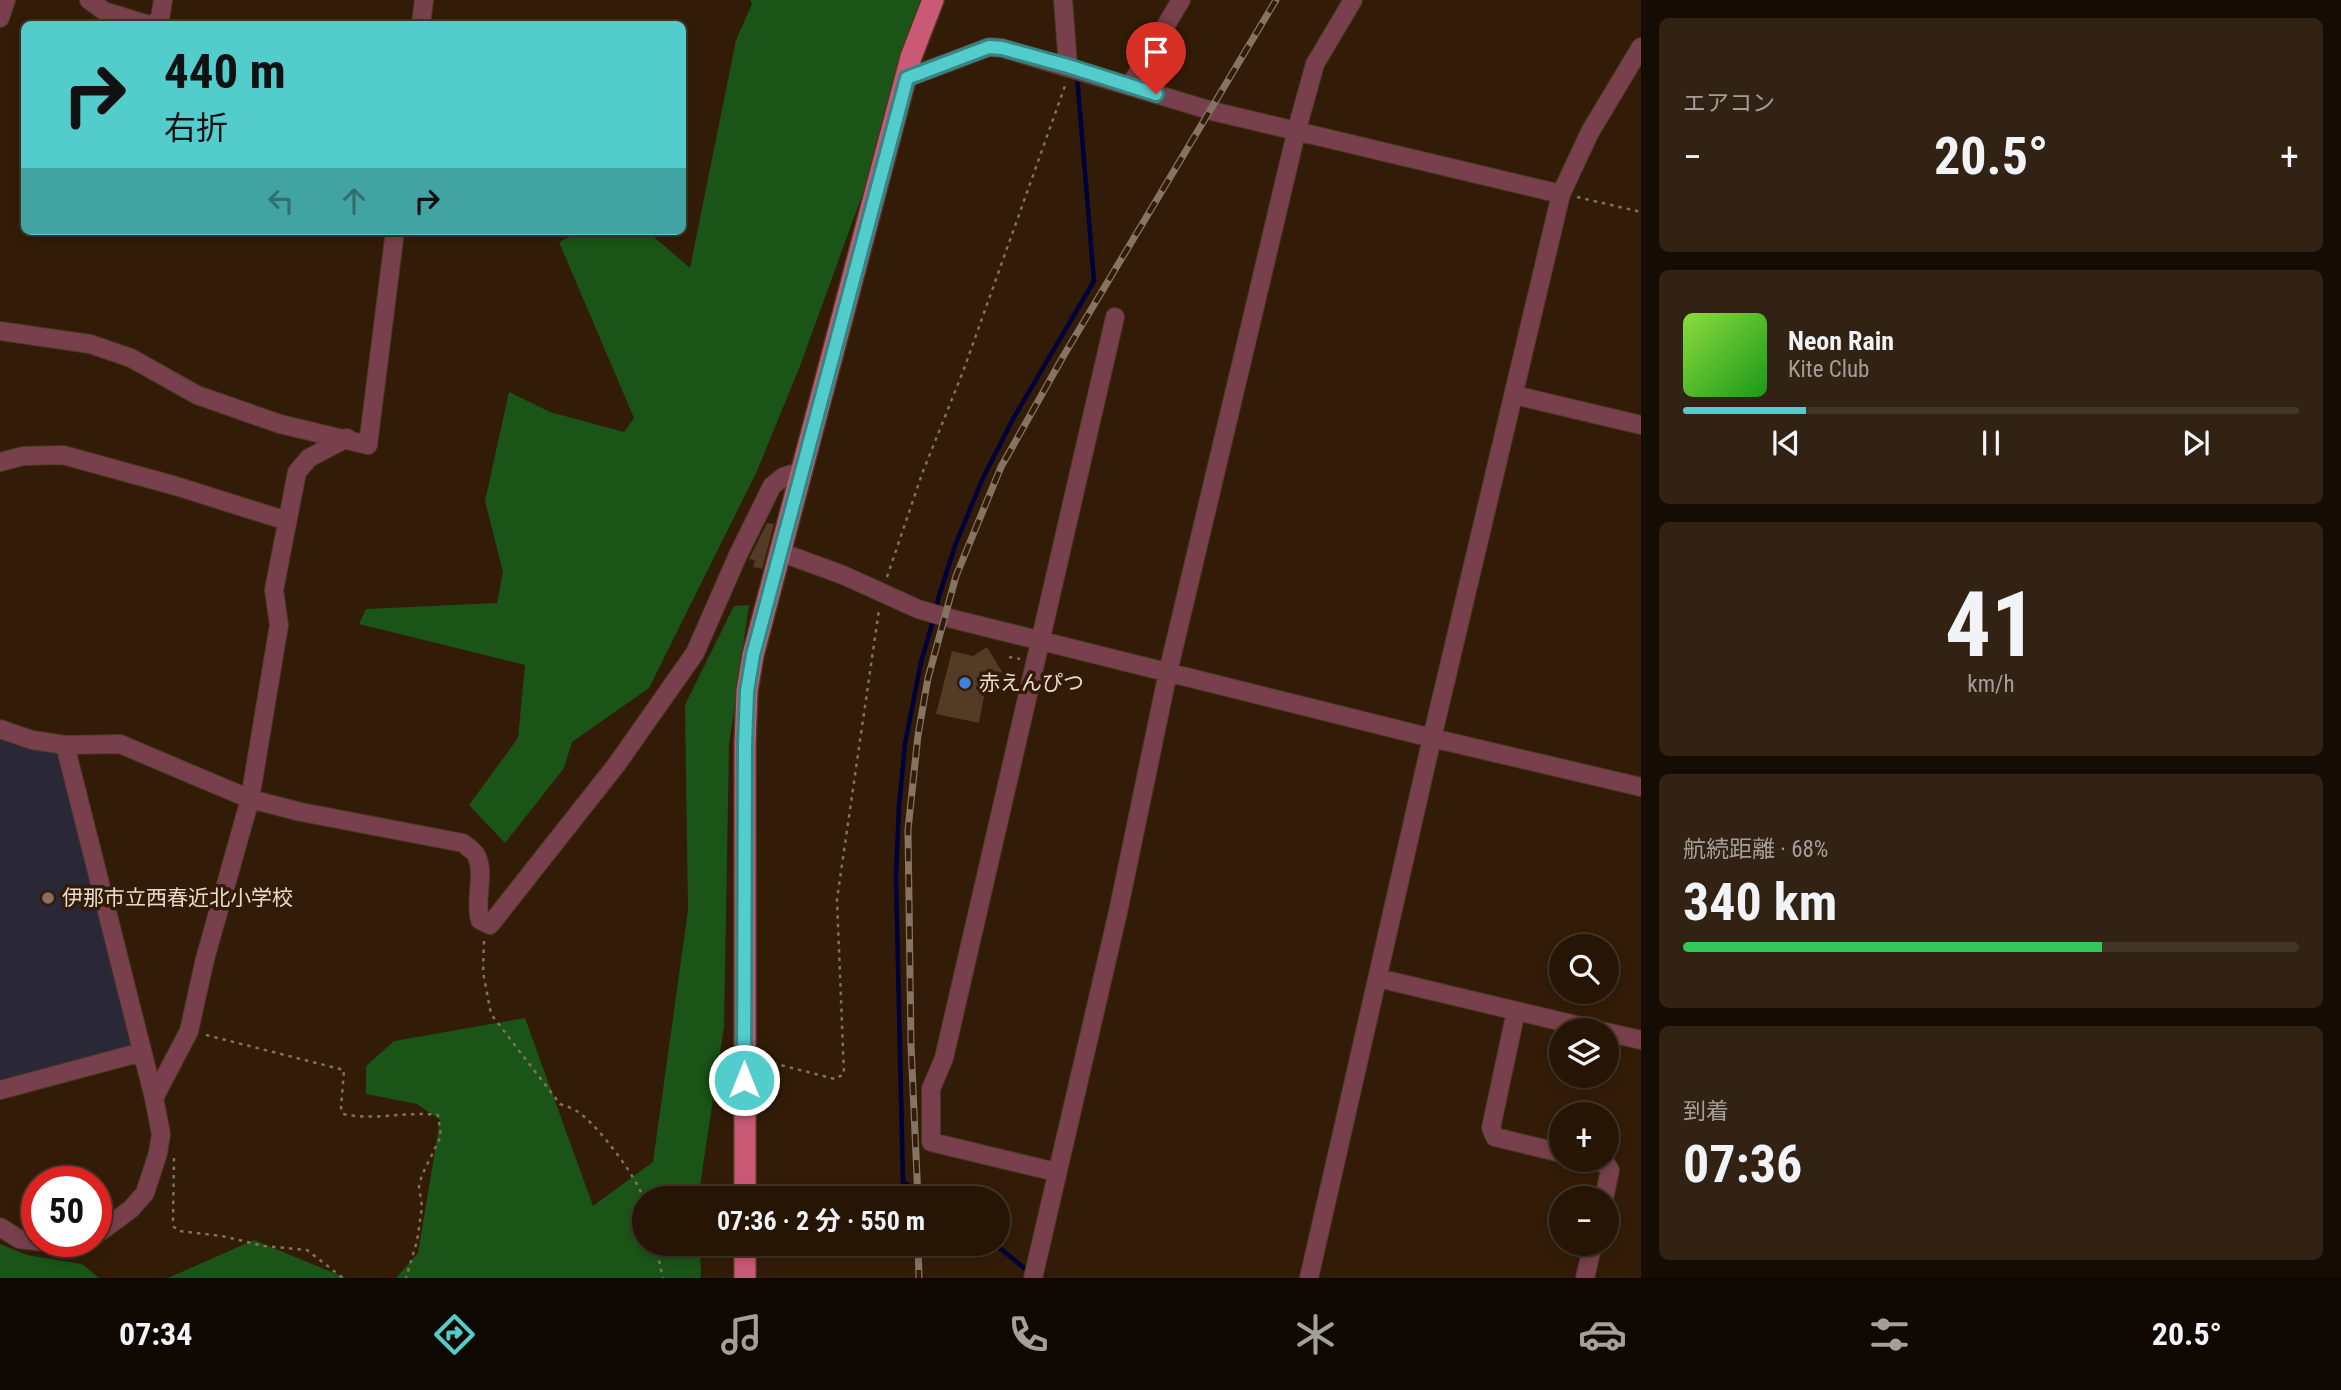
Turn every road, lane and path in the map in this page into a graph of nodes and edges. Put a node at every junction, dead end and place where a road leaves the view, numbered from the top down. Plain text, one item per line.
1 (6, 0) edge
2 (89, 0) edge
3 (163, 0) edge
4 (424, 0) edge
5 (933, 0) edge
6 (1063, 0) edge
7 (1181, 0) edge
8 (1353, 0) edge
9 (0, 18) edge
10 (136, 21) edge
11 (157, 21) edge
12 (421, 21) edge
13 (1641, 47) edge
14 (1068, 66) junction
15 (907, 78) junction
16 (1130, 86) junction
17 (1297, 130) junction
18 (1560, 194) junction
19 (1641, 212) edge
20 (394, 235) edge
21 (1115, 317) dead end
22 (0, 331) edge
23 (1514, 396) junction
24 (1641, 425) edge
25 (347, 438) junction
26 (0, 463) edge
27 (800, 475) junction
28 (287, 522) junction
29 (780, 552) junction
30 (1039, 641) junction
31 (1168, 672) junction
32 (986, 686) dead end
33 (999, 689) dead end
34 (0, 729) edge
35 (1432, 738) junction
36 (65, 745) junction
37 (1641, 787) edge
38 (250, 799) junction
39 (485, 922) junction
40 (1378, 978) junction
41 (1516, 1011) junction
42 (1549, 1019) edge
43 (189, 1031) junction
44 (1619, 1035) edge
45 (1641, 1040) edge
46 (142, 1052) junction
47 (0, 1090) edge
48 (154, 1098) junction
49 (1549, 1150) edge
50 (174, 1155) dead end
51 (1056, 1172) junction
52 (639, 1186) edge
53 (745, 1186) edge
54 (112, 1223) edge
55 (0, 1227) edge
56 (21, 1239) edge
57 (658, 1256) edge
58 (745, 1256) edge
59 (1591, 1256) edge
60 (344, 1278) edge
61 (406, 1278) edge
62 (663, 1278) edge
63 (745, 1278) edge
64 (1033, 1278) edge
65 (1309, 1278) edge
66 (1586, 1278) edge

1 - 9 street
2 - 10 street
3 - 11 street
4 - 12 street
5 - 15 main road
6 - 14 street
7 - 16 street
8 - 17 street
13 - 18 street
14 - 15 street
14 - 16 street
15 - 27 main road
16 - 17 street
17 - 18 street
17 - 31 street
18 - 19 path
18 - 23 street
20 - 25 street
21 - 30 street
22 - 25 street
23 - 24 street
23 - 35 street
25 - 28 street
26 - 28 street
27 - 29 main road
27 - 39 street
28 - 38 street
29 - 30 street
29 - 53 main road
30 - 31 street
30 - 51 street
31 - 35 street
31 - 51 street
32 - 33 path
34 - 36 street
35 - 37 street
35 - 40 street
36 - 38 street
36 - 46 street
38 - 39 street
38 - 43 street
39 - 52 path
40 - 41 street
40 - 65 street
41 - 42 street
41 - 49 street
43 - 48 street
43 - 61 path
44 - 45 street
46 - 47 street
46 - 48 street
48 - 54 street
50 - 60 path
51 - 64 street
55 - 56 street
57 - 62 path
58 - 63 main road
59 - 66 street

